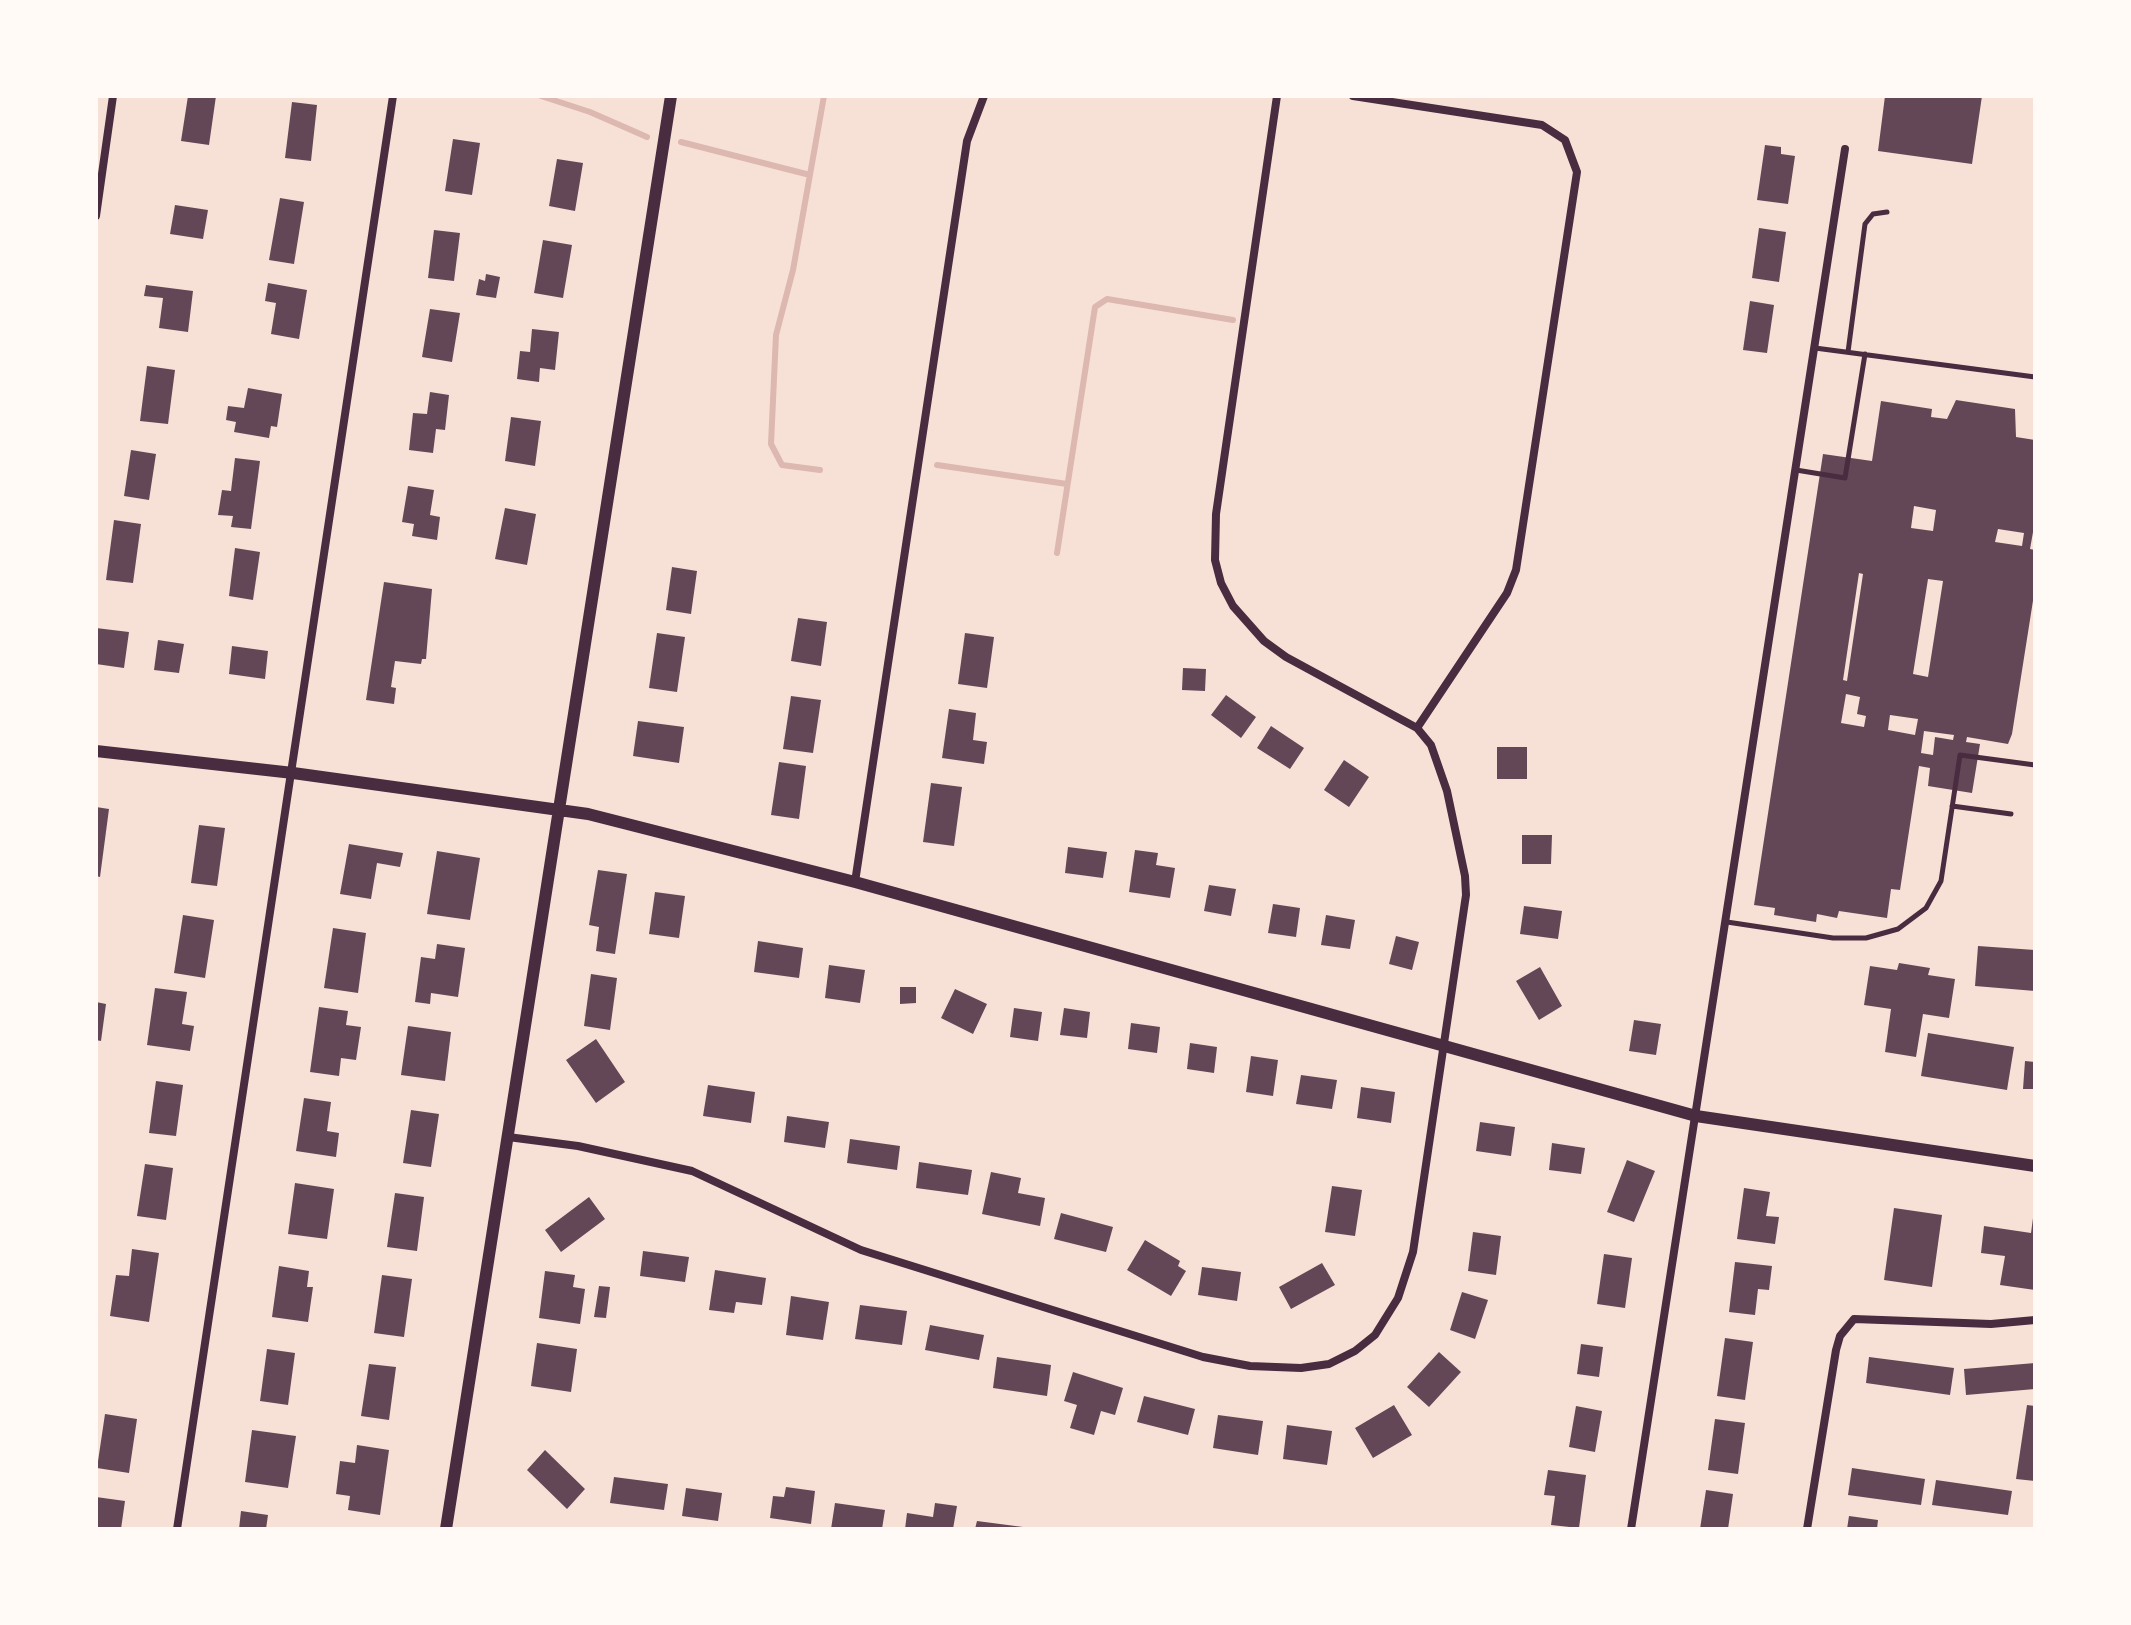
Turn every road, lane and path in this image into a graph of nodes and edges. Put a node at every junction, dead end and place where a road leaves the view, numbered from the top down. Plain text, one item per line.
1 (113, 96) edge
2 (393, 96) edge
3 (671, 96) edge
4 (984, 96) edge
5 (1277, 96) edge
6 (1353, 96) edge
7 (1845, 149) dead end
8 (1887, 212) dead end
9 (96, 216) edge
10 (1815, 348) junction
11 (1848, 352) junction
12 (1865, 354) junction
13 (2035, 377) edge
14 (1796, 470) junction
15 (1417, 728) junction
16 (96, 751) edge
17 (2035, 765) edge
18 (293, 773) junction
19 (1952, 806) junction
20 (559, 808) junction
21 (2011, 814) dead end
22 (855, 882) junction
23 (1727, 922) junction
24 (1445, 1046) junction
25 (1696, 1116) junction
26 (508, 1137) junction
27 (2035, 1166) edge
28 (2035, 1320) edge
29 (177, 1529) edge
30 (446, 1529) edge
31 (1631, 1529) edge
32 (1807, 1529) edge

1 - 9 street
2 - 18 street
3 - 20 street
4 - 22 street
5 - 15 street
6 - 15 street
7 - 10 street
8 - 11 lane
10 - 11 lane
10 - 14 street
11 - 12 lane
12 - 13 lane
12 - 14 lane
14 - 23 street
15 - 24 street
16 - 18 street
17 - 19 lane
18 - 20 street
18 - 29 street
19 - 21 lane
19 - 23 lane
20 - 22 street
20 - 26 street
22 - 24 street
23 - 25 street
24 - 25 street
24 - 26 street
25 - 27 street
25 - 31 street
26 - 30 street
28 - 32 street

